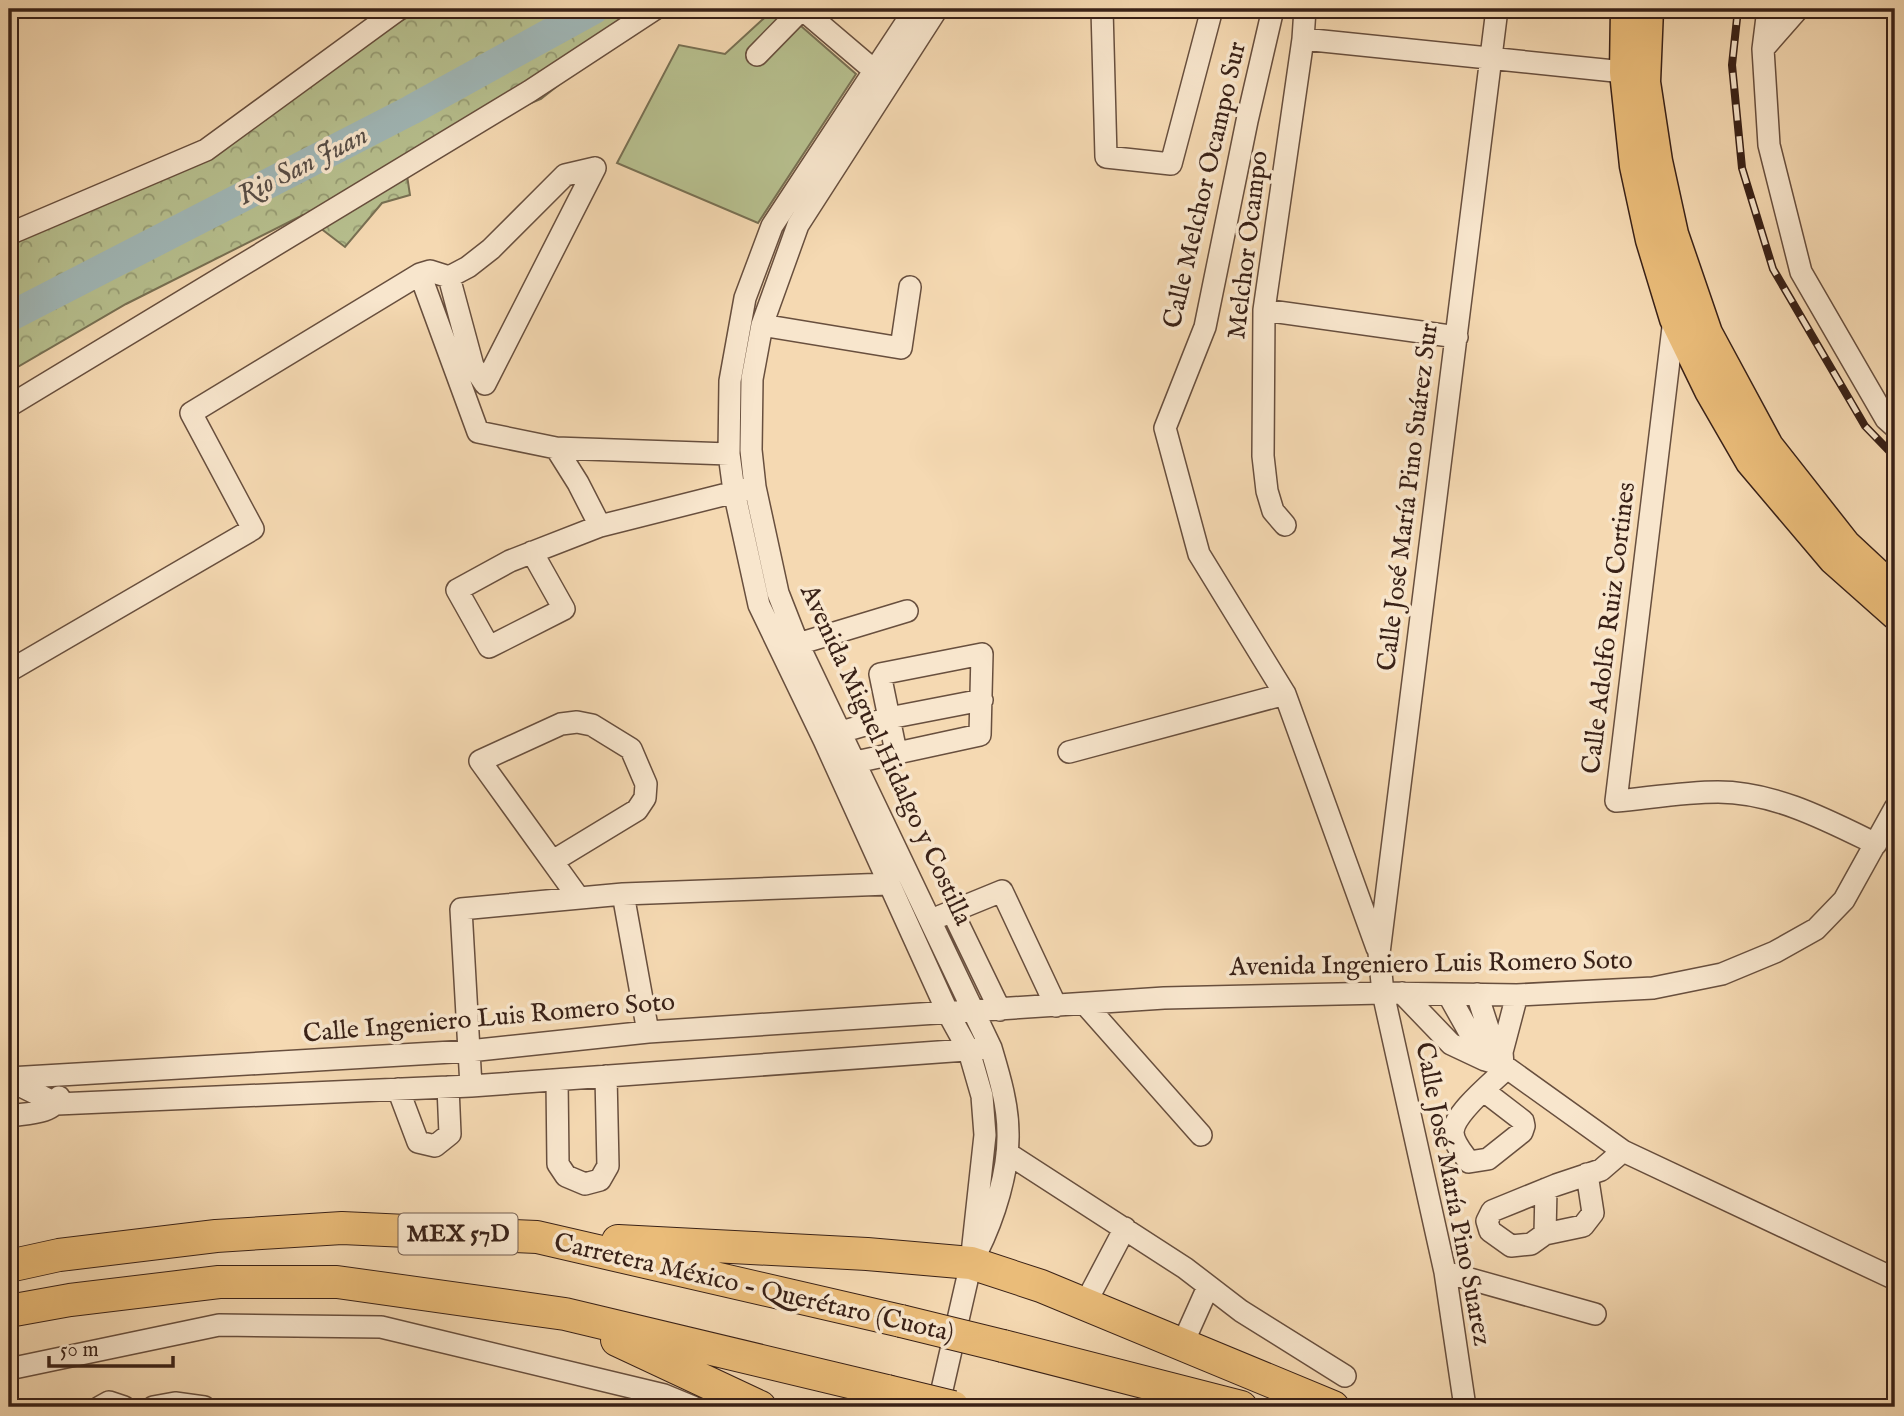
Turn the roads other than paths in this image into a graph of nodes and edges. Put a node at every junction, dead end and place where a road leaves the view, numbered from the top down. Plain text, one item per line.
1 (399, 9) edge
2 (655, 9) edge
3 (802, 9) edge
4 (915, 9) edge
5 (937, 9) edge
6 (1100, 9) edge
7 (1212, 9) edge
8 (1273, 9) edge
9 (1305, 9) edge
10 (1497, 9) edge
11 (1625, 9) edge
12 (1649, 9) edge
13 (1768, 9) edge
14 (1798, 9) edge
15 (1303, 39) junction
16 (1763, 49) junction
17 (757, 55) dead end
18 (1492, 59) junction
19 (1624, 72) junction
20 (882, 77) junction
21 (9, 234) edge
22 (420, 274) junction
23 (449, 277) junction
24 (910, 287) dead end
25 (1264, 310) junction
26 (1674, 319) junction
27 (762, 325) junction
28 (1457, 337) junction
29 (9, 406) edge
30 (1892, 419) edge
31 (556, 448) junction
32 (729, 454) junction
33 (755, 487) junction
34 (734, 491) junction
35 (1285, 525) dead end
36 (600, 526) junction
37 (532, 552) junction
38 (1884, 575) edge
39 (1895, 589) edge
40 (907, 611) dead end
41 (1895, 615) edge
42 (799, 644) junction
43 (9, 671) edge
44 (1285, 694) junction
45 (982, 700) junction
46 (889, 718) junction
47 (841, 732) junction
48 (895, 752) junction
49 (1069, 752) dead end
50 (845, 764) junction
51 (1895, 808) edge
52 (1876, 844) junction
53 (553, 861) junction
54 (888, 884) junction
55 (623, 894) junction
56 (578, 897) junction
57 (952, 911) junction
58 (930, 920) junction
59 (1379, 953) junction
60 (1393, 993) junction
61 (1448, 994) junction
62 (1477, 994) junction
63 (1517, 995) junction
64 (1085, 1004) junction
65 (1056, 1006) junction
66 (1000, 1010) junction
67 (974, 1012) junction
68 (948, 1013) junction
69 (648, 1032) junction
70 (991, 1048) junction
71 (469, 1051) junction
72 (969, 1051) junction
73 (1499, 1061) junction
74 (66, 1075) junction
75 (606, 1076) junction
76 (9, 1079) edge
77 (557, 1080) junction
78 (471, 1086) junction
79 (447, 1087) junction
80 (398, 1089) junction
81 (1484, 1091) dead end
82 (57, 1104) junction
83 (9, 1116) edge
84 (1201, 1135) dead end
85 (1623, 1151) junction
86 (1007, 1153) junction
87 (1587, 1174) junction
88 (1546, 1189) junction
89 (1125, 1228) junction
90 (1545, 1234) junction
91 (537, 1237) junction
92 (971, 1263) junction
93 (9, 1266) edge
94 (1445, 1272) junction
95 (1895, 1279) edge
96 (1208, 1287) junction
97 (1085, 1304) junction
98 (9, 1311) edge
99 (565, 1314) junction
100 (1595, 1314) dead end
101 (1182, 1345) junction
102 (9, 1369) edge
103 (1345, 1376) dead end
104 (100, 1407) edge
105 (124, 1407) edge
106 (153, 1407) edge
107 (204, 1407) edge
108 (693, 1407) edge
109 (760, 1407) edge
110 (938, 1407) edge
111 (953, 1407) edge
112 (1241, 1407) edge
113 (1334, 1407) edge
114 (1465, 1407) edge

1 - 21 street
2 - 29 street
3 - 17 street
3 - 20 street
4 - 20 street, Avenida Miguel Hidalgo y Costilla
5 - 20 street, Avenida Miguel Hidalgo y Costilla
6 - 7 street
8 - 44 street, Calle Melchor Ocampo Sur
9 - 15 street, Melchor Ocampo
10 - 18 street, Calle José María Pino Suárez Sur
11 - 19 main road
12 - 38 main road
13 - 16 street
14 - 16 street
15 - 18 street
15 - 25 street, Melchor Ocampo
16 - 30 street
18 - 19 street
18 - 28 street, Calle José María Pino Suárez Sur
19 - 26 main road
20 - 27 street, Avenida Miguel Hidalgo y Costilla
20 - 32 street, Avenida Miguel Hidalgo y Costilla
22 - 23 street
22 - 31 street
22 - 43 street
23 - 23 street
24 - 27 street
25 - 28 street
25 - 35 street, Melchor Ocampo
26 - 41 main road
26 - 52 street, Calle Adolfo Ruiz Cortines
27 - 33 street, Avenida Miguel Hidalgo y Costilla
28 - 59 street, Calle José María Pino Suárez Sur
31 - 32 street
31 - 36 street
32 - 34 street, Avenida Miguel Hidalgo y Costilla
33 - 34 street
33 - 42 street, Avenida Miguel Hidalgo y Costilla
34 - 36 street
34 - 50 street, Avenida Miguel Hidalgo y Costilla
36 - 37 street
37 - 37 street
38 - 39 main road
40 - 42 street
42 - 47 street, Avenida Miguel Hidalgo y Costilla
44 - 49 street
44 - 59 street, Calle Melchor Ocampo Sur
45 - 46 street
45 - 46 street
45 - 48 street
46 - 47 street
46 - 48 street
47 - 50 street, Avenida Miguel Hidalgo y Costilla
48 - 50 street
50 - 54 street, Avenida Miguel Hidalgo y Costilla
50 - 58 street, Avenida Miguel Hidalgo y Costilla
51 - 52 street, Avenida Ingeniero Luis Romero Soto
52 - 63 street, Avenida Ingeniero Luis Romero Soto
53 - 53 street
53 - 56 street
54 - 55 street
54 - 68 street, Avenida Miguel Hidalgo y Costilla
55 - 56 street
55 - 69 street
56 - 71 street
57 - 58 street
57 - 65 street
57 - 66 street
58 - 67 street, Avenida Miguel Hidalgo y Costilla
59 - 60 street, Calle José María Pino Suárez Sur
60 - 61 street, Avenida Ingeniero Luis Romero Soto
60 - 64 street, Avenida Ingeniero Luis Romero Soto
60 - 73 street
60 - 94 street, Calle José María Pino Suarez
61 - 62 street, Avenida Ingeniero Luis Romero Soto
61 - 73 street
62 - 63 street, Avenida Ingeniero Luis Romero Soto
62 - 73 street
63 - 73 street
64 - 65 street, Avenida Ingeniero Luis Romero Soto
64 - 84 street
65 - 66 street, Avenida Ingeniero Luis Romero Soto
66 - 67 street, Avenida Ingeniero Luis Romero Soto
67 - 68 street, Calle Ingeniero Luis Romero Soto
67 - 70 street, Avenida Miguel Hidalgo y Costilla
68 - 69 street, Calle Ingeniero Luis Romero Soto
68 - 72 street, Avenida Miguel Hidalgo y Costilla
69 - 71 street, Calle Ingeniero Luis Romero Soto
70 - 72 street
70 - 86 street, Avenida Miguel Hidalgo y Costilla
71 - 74 street, Calle Ingeniero Luis Romero Soto
71 - 78 street
72 - 75 street
72 - 92 street, Avenida Miguel Hidalgo y Costilla
73 - 81 street
73 - 85 street
74 - 76 street, Calle Ingeniero Luis Romero Soto
74 - 82 street
75 - 77 street
75 - 77 street
76 - 82 street
77 - 78 street
78 - 79 street
79 - 80 street
79 - 80 street
80 - 82 street
82 - 83 street
85 - 87 street
85 - 95 street
86 - 89 street
86 - 92 street, Avenida Miguel Hidalgo y Costilla
87 - 88 street
87 - 90 street
88 - 90 street
88 - 90 street
89 - 96 street
89 - 97 street
91 - 92 highway
91 - 93 highway, Carretera México - Querétaro (Cuota) / MEX 57D
91 - 112 highway, Carretera México - Querétaro (Cuota) / MEX 57D, bridge
92 - 97 highway
92 - 110 street, Avenida Miguel Hidalgo y Costilla
94 - 100 street
94 - 114 street, Calle José María Pino Suarez
96 - 101 street
96 - 103 street
97 - 101 highway
98 - 99 highway, MEX 57D
99 - 109 highway
99 - 111 highway, MEX 57D, bridge
101 - 113 highway
102 - 108 street
104 - 105 street
106 - 107 street

